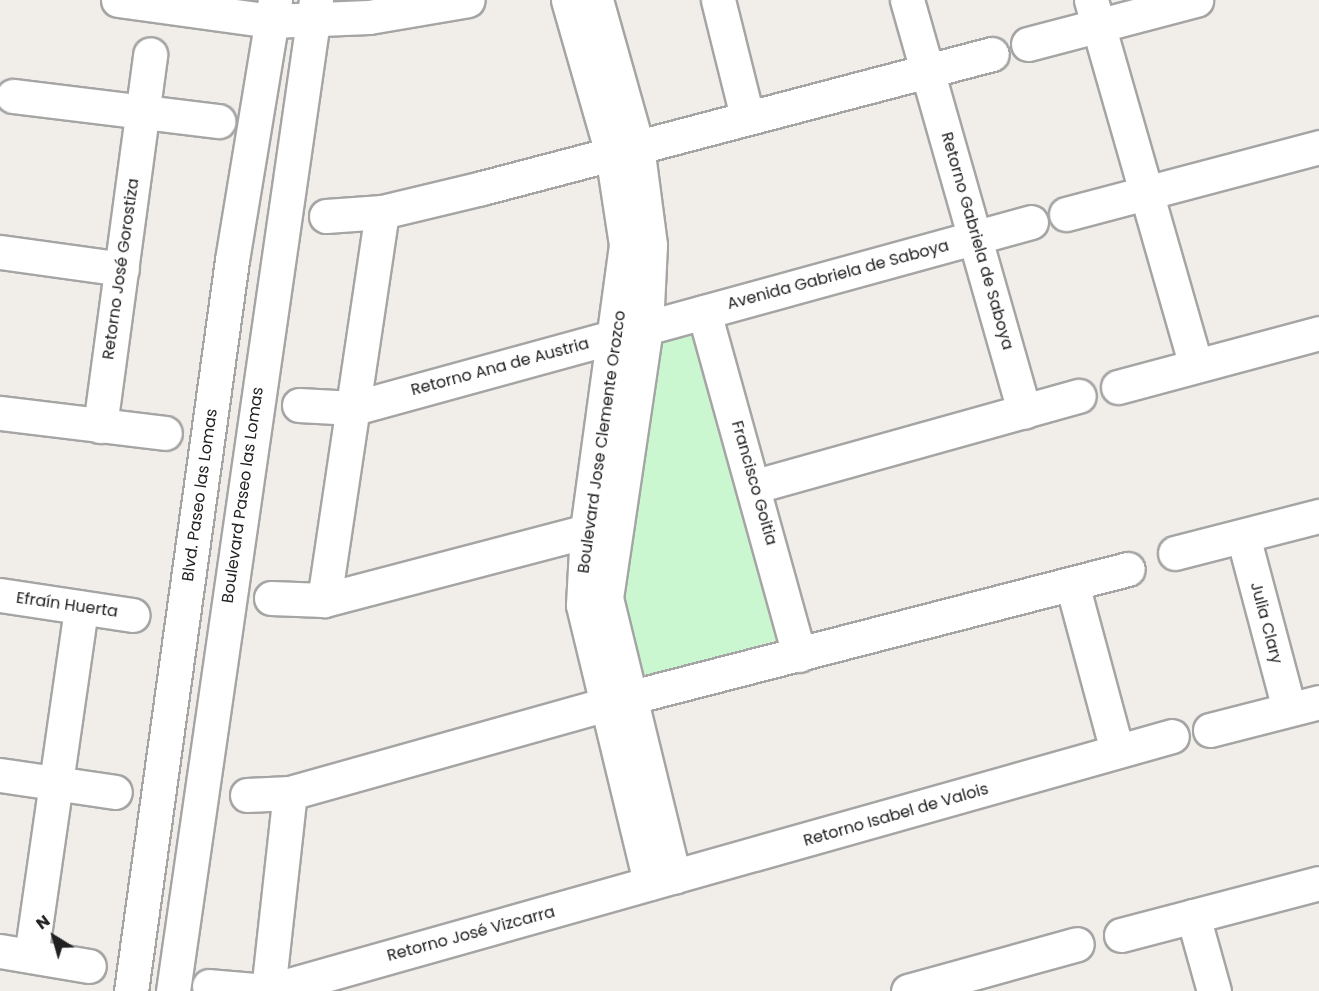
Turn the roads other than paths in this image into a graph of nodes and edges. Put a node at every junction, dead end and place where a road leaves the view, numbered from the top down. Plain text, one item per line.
1 (118, 0) edge
2 (468, 0) edge
3 (568, 0) edge
4 (596, 0) edge
5 (718, 0) edge
6 (908, 0) edge
7 (1196, 0) edge
8 (314, 10) edge
9 (273, 11) edge
10 (1095, 13) edge
11 (1028, 45) dead end
12 (150, 54) dead end
13 (992, 54) dead end
14 (930, 70) junction
15 (13, 96) dead end
16 (143, 113) junction
17 (747, 116) junction
18 (218, 121) dead end
19 (1319, 147) edge
20 (625, 149) junction
21 (1148, 193) junction
22 (382, 212) junction
23 (1066, 214) dead end
24 (326, 216) dead end
25 (1031, 222) dead end
26 (976, 237) junction
27 (0, 252) edge
28 (122, 268) junction
29 (704, 312) junction
30 (632, 332) junction
31 (1319, 333) edge
32 (1196, 365) junction
33 (1118, 387) dead end
34 (1079, 396) dead end
35 (299, 405) dead end
36 (354, 408) junction
37 (1024, 412) junction
38 (0, 413) edge
39 (100, 426) junction
40 (165, 433) dead end
41 (756, 486) junction
42 (1319, 516) edge
43 (601, 527) junction
44 (1243, 536) junction
45 (1175, 553) dead end
46 (1128, 568) dead end
47 (1072, 584) junction
48 (188, 586) junction
49 (229, 591) junction
50 (0, 595) edge
51 (271, 598) dead end
52 (324, 600) junction
53 (81, 608) junction
54 (133, 615) dead end
55 (799, 655) junction
56 (616, 702) junction
57 (1304, 706) edge
58 (1210, 730) dead end
59 (1172, 736) dead end
60 (1117, 751) junction
61 (0, 775) edge
62 (57, 784) junction
63 (115, 792) dead end
64 (290, 793) junction
65 (247, 795) dead end
66 (662, 880) junction
67 (1319, 883) edge
68 (1193, 916) junction
69 (1121, 935) dead end
70 (1077, 944) dead end
71 (16, 954) edge
72 (88, 966) dead end
73 (1013, 977) edge
74 (209, 986) dead end
75 (132, 987) edge
76 (174, 989) edge
77 (268, 991) edge
78 (908, 991) edge
79 (1214, 991) edge

1 - 9 street
2 - 8 street
3 - 20 street, Boulevard Jose Clemente Orozco
4 - 20 street, Boulevard Jose Clemente Orozco
5 - 17 street
6 - 14 street, Retorno Gabriela de Saboya
7 - 10 street
8 - 9 street
8 - 49 street, Boulevard Paseo las Lomas
9 - 48 street, Blvd. Paseo las Lomas
10 - 11 street
10 - 21 street
12 - 16 street, Retorno José Gorostiza
13 - 14 street
14 - 17 street
14 - 26 street, Retorno Gabriela de Saboya
15 - 16 street
16 - 18 street
16 - 28 street, Retorno José Gorostiza
17 - 20 street
19 - 21 street
20 - 22 street
20 - 30 street, Boulevard Jose Clemente Orozco
21 - 23 street
21 - 32 street
22 - 24 street
22 - 36 street
25 - 26 street, Avenida Gabriela de Saboya
26 - 29 street, Avenida Gabriela de Saboya
26 - 37 street, Retorno Gabriela de Saboya
27 - 28 street
28 - 39 street, Retorno José Gorostiza
29 - 30 street, Avenida Gabriela de Saboya
29 - 41 street, Francisco Goitia
30 - 36 street, Retorno Ana de Austria
30 - 43 street, Boulevard Jose Clemente Orozco
31 - 32 street
32 - 33 street
34 - 37 street
35 - 36 street, Retorno Ana de Austria
36 - 52 street
37 - 41 street
38 - 39 street
39 - 40 street
41 - 55 street, Francisco Goitia
42 - 44 street
43 - 52 street
43 - 56 street, Boulevard Jose Clemente Orozco
44 - 45 street
44 - 57 street, Julia Clary
46 - 47 street
47 - 55 street
47 - 60 street
48 - 49 street
48 - 75 street, Blvd. Paseo las Lomas
49 - 76 street, Boulevard Paseo las Lomas
50 - 53 street, Efraín Huerta
51 - 52 street
53 - 54 street, Efraín Huerta
53 - 62 street
55 - 56 street
56 - 64 street
56 - 66 street, Boulevard Jose Clemente Orozco
57 - 58 street, Julia Clary
59 - 60 street, Retorno Isabel de Valois
60 - 66 street, Retorno Isabel de Valois
61 - 62 street
62 - 63 street
62 - 71 street
64 - 65 street
64 - 77 street
66 - 77 street, Retorno José Vizcarra
67 - 68 street
68 - 69 street
68 - 79 street
70 - 73 street
71 - 72 street
73 - 78 street
74 - 77 street, Retorno José Vizcarra
75 - 76 street

